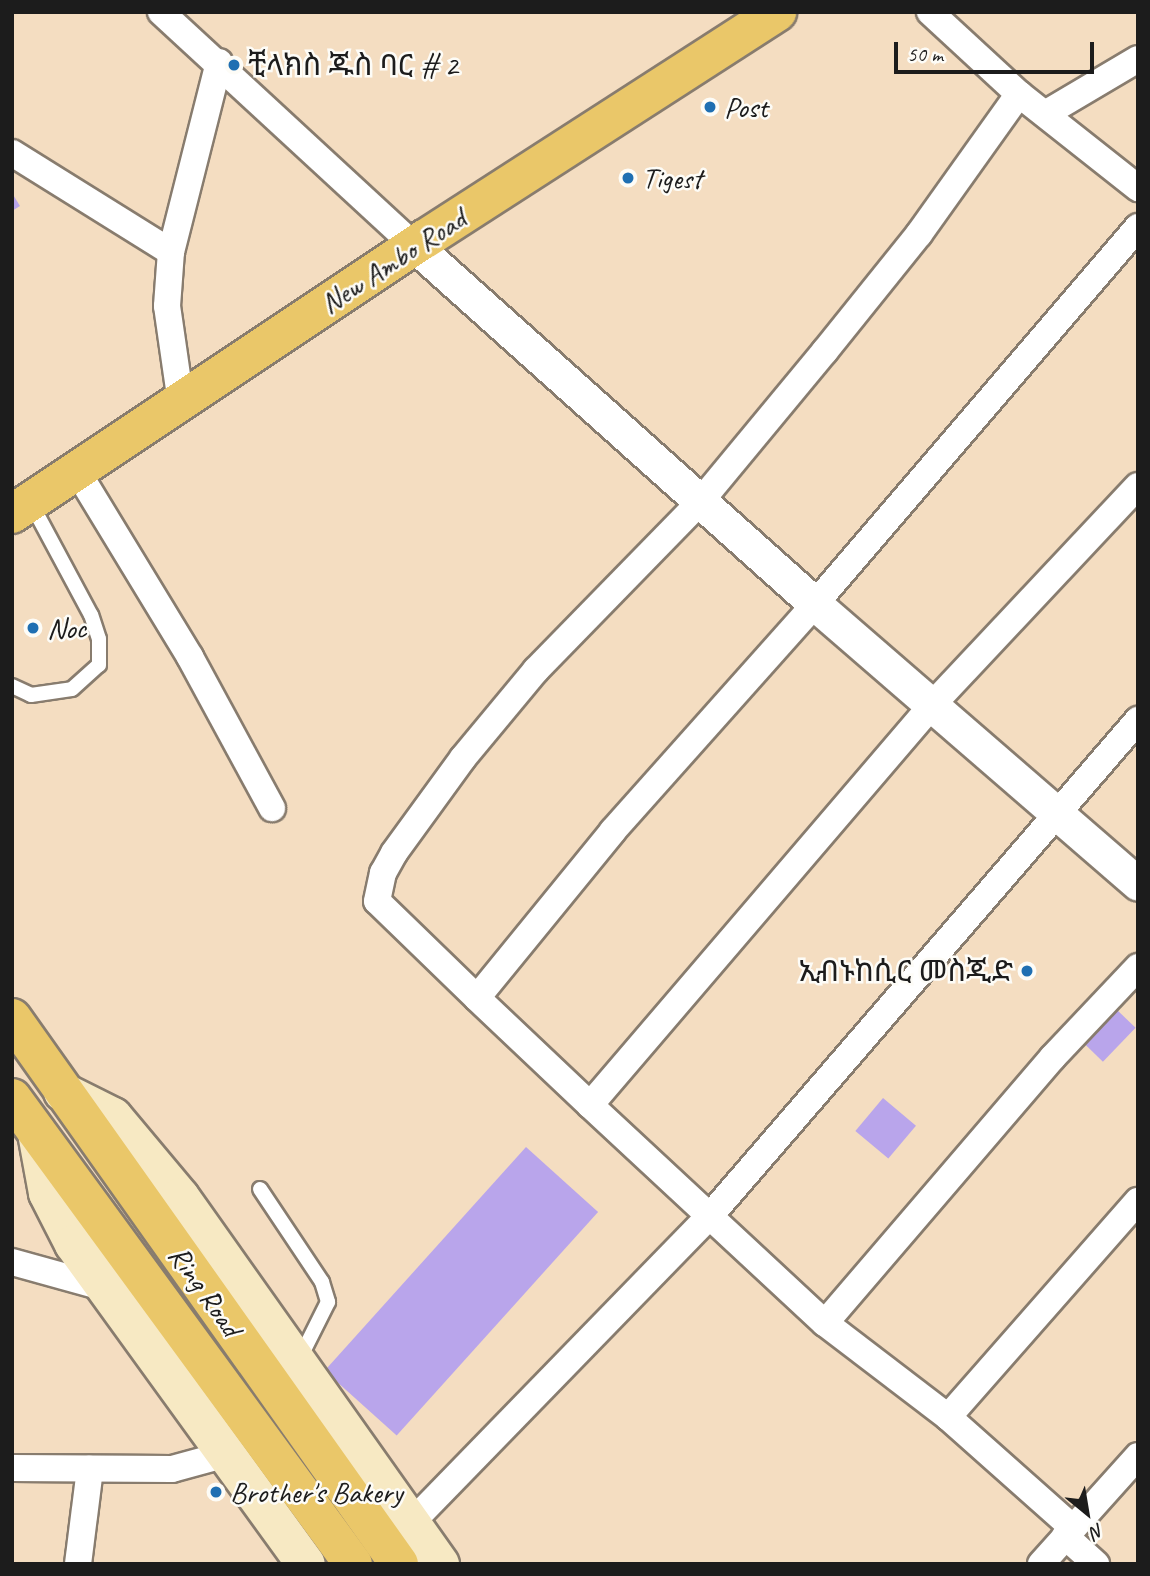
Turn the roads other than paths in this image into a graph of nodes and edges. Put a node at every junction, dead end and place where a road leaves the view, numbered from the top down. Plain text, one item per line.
1 (777, 12) edge
2 (930, 12) edge
3 (177, 17) edge
4 (1138, 59) edge
5 (219, 62) junction
6 (1019, 94) junction
7 (1045, 114) junction
8 (12, 153) edge
9 (1138, 188) edge
10 (1138, 227) edge
11 (415, 246) junction
12 (171, 251) junction
13 (181, 403) junction
14 (77, 471) junction
15 (1138, 486) edge
16 (700, 502) junction
17 (22, 507) edge
18 (816, 604) junction
19 (12, 686) edge
20 (933, 704) junction
21 (1138, 720) edge
22 (272, 808) dead end
23 (1058, 815) junction
24 (1138, 884) edge
25 (1138, 967) edge
26 (477, 998) junction
27 (12, 1018) edge
28 (63, 1092) junction
29 (12, 1098) edge
30 (590, 1105) junction
31 (37, 1133) junction
32 (260, 1189) dead end
33 (1138, 1201) edge
34 (709, 1217) junction
35 (12, 1262) edge
36 (102, 1287) junction
37 (825, 1323) junction
38 (298, 1362) junction
39 (948, 1417) junction
40 (227, 1454) junction
41 (1138, 1456) edge
42 (12, 1468) edge
43 (90, 1469) junction
44 (410, 1524) junction
45 (1069, 1531) junction
46 (78, 1564) edge
47 (306, 1564) edge
48 (353, 1564) edge
49 (400, 1564) edge
50 (440, 1564) edge
51 (1041, 1564) edge
52 (1096, 1564) edge

1 - 11 main road, New Ambo Road
2 - 6 street
3 - 5 street
4 - 7 street
5 - 11 street
5 - 12 street
6 - 7 street
6 - 16 street
7 - 9 street
8 - 12 street
10 - 18 street
11 - 13 main road, New Ambo Road
11 - 16 street
12 - 13 street
13 - 14 main road, New Ambo Road
14 - 17 main road, New Ambo Road
14 - 22 street
15 - 20 street
16 - 18 street
16 - 26 street
17 - 19 lane
18 - 20 street
18 - 26 street
20 - 23 street
20 - 30 street
21 - 23 street
23 - 24 street
23 - 34 street
25 - 37 street
26 - 30 street
27 - 28 main road, Ring Road
28 - 38 main road
28 - 49 main road, Ring Road
29 - 31 main road, Ring Road
30 - 34 street
31 - 36 main road
31 - 48 main road, Ring Road
32 - 38 lane
33 - 39 street
34 - 37 street
34 - 44 street
35 - 36 street
36 - 40 main road
37 - 39 street
38 - 44 main road
39 - 45 street
40 - 43 street
40 - 47 main road
41 - 45 street
42 - 43 street
43 - 46 street
44 - 50 main road
45 - 51 street
45 - 52 street

